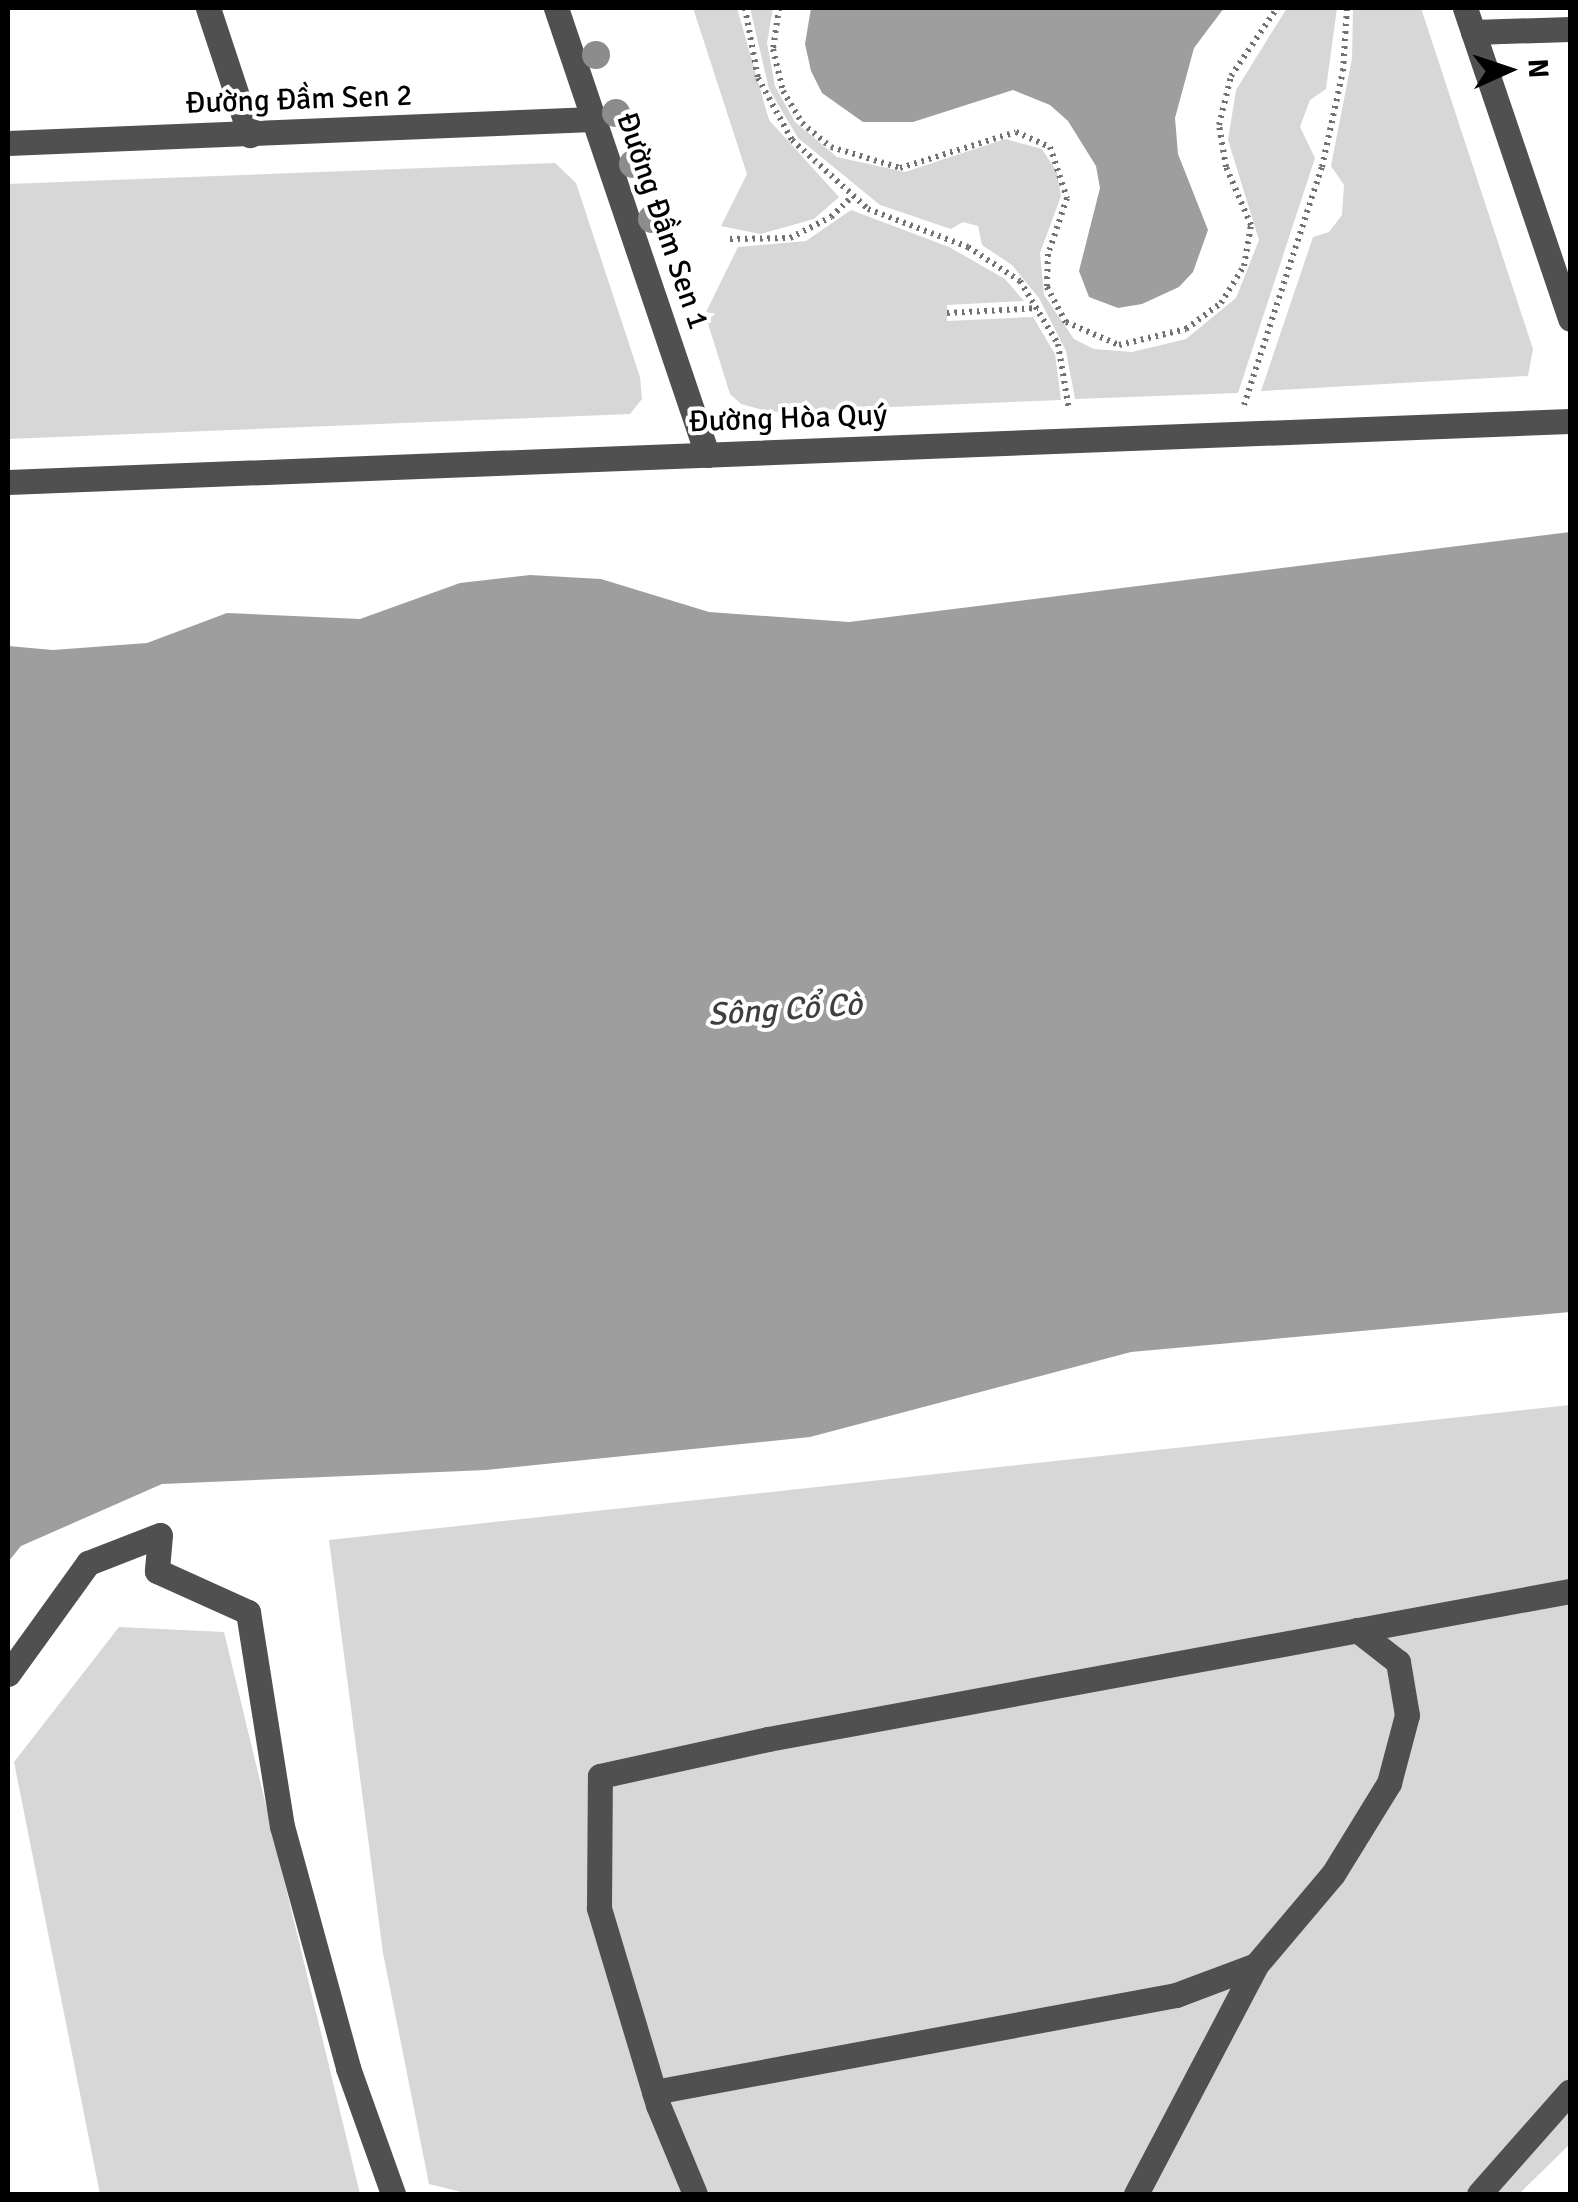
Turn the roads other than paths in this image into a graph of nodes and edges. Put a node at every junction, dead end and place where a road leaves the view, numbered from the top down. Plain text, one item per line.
1 (208, 8) edge
2 (556, 8) edge
3 (1469, 20) edge
4 (1570, 28) edge
5 (593, 120) junction
6 (250, 135) junction
7 (8, 143) edge
8 (1570, 319) edge
9 (1570, 422) edge
10 (707, 455) junction
11 (8, 482) edge
12 (1570, 1590) edge
13 (1357, 1630) junction
14 (8, 1674) edge
15 (1256, 1966) junction
16 (1570, 2091) edge
17 (654, 2092) junction
18 (393, 2194) edge
19 (696, 2194) edge
20 (1136, 2194) edge
21 (1479, 2194) edge

1 - 6 street
2 - 5 street, Đường Đầm Sen 1
3 - 4 street
3 - 8 street
5 - 6 street, Đường Đầm Sen 2
5 - 10 street, Đường Đầm Sen 1
6 - 7 street, Đường Đầm Sen 2
9 - 10 street, Đường Hòa Quý
10 - 11 street, Đường Hòa Quý
12 - 13 street
13 - 15 street
13 - 17 street
14 - 18 street
15 - 17 street
15 - 20 street
16 - 21 street
17 - 19 street

